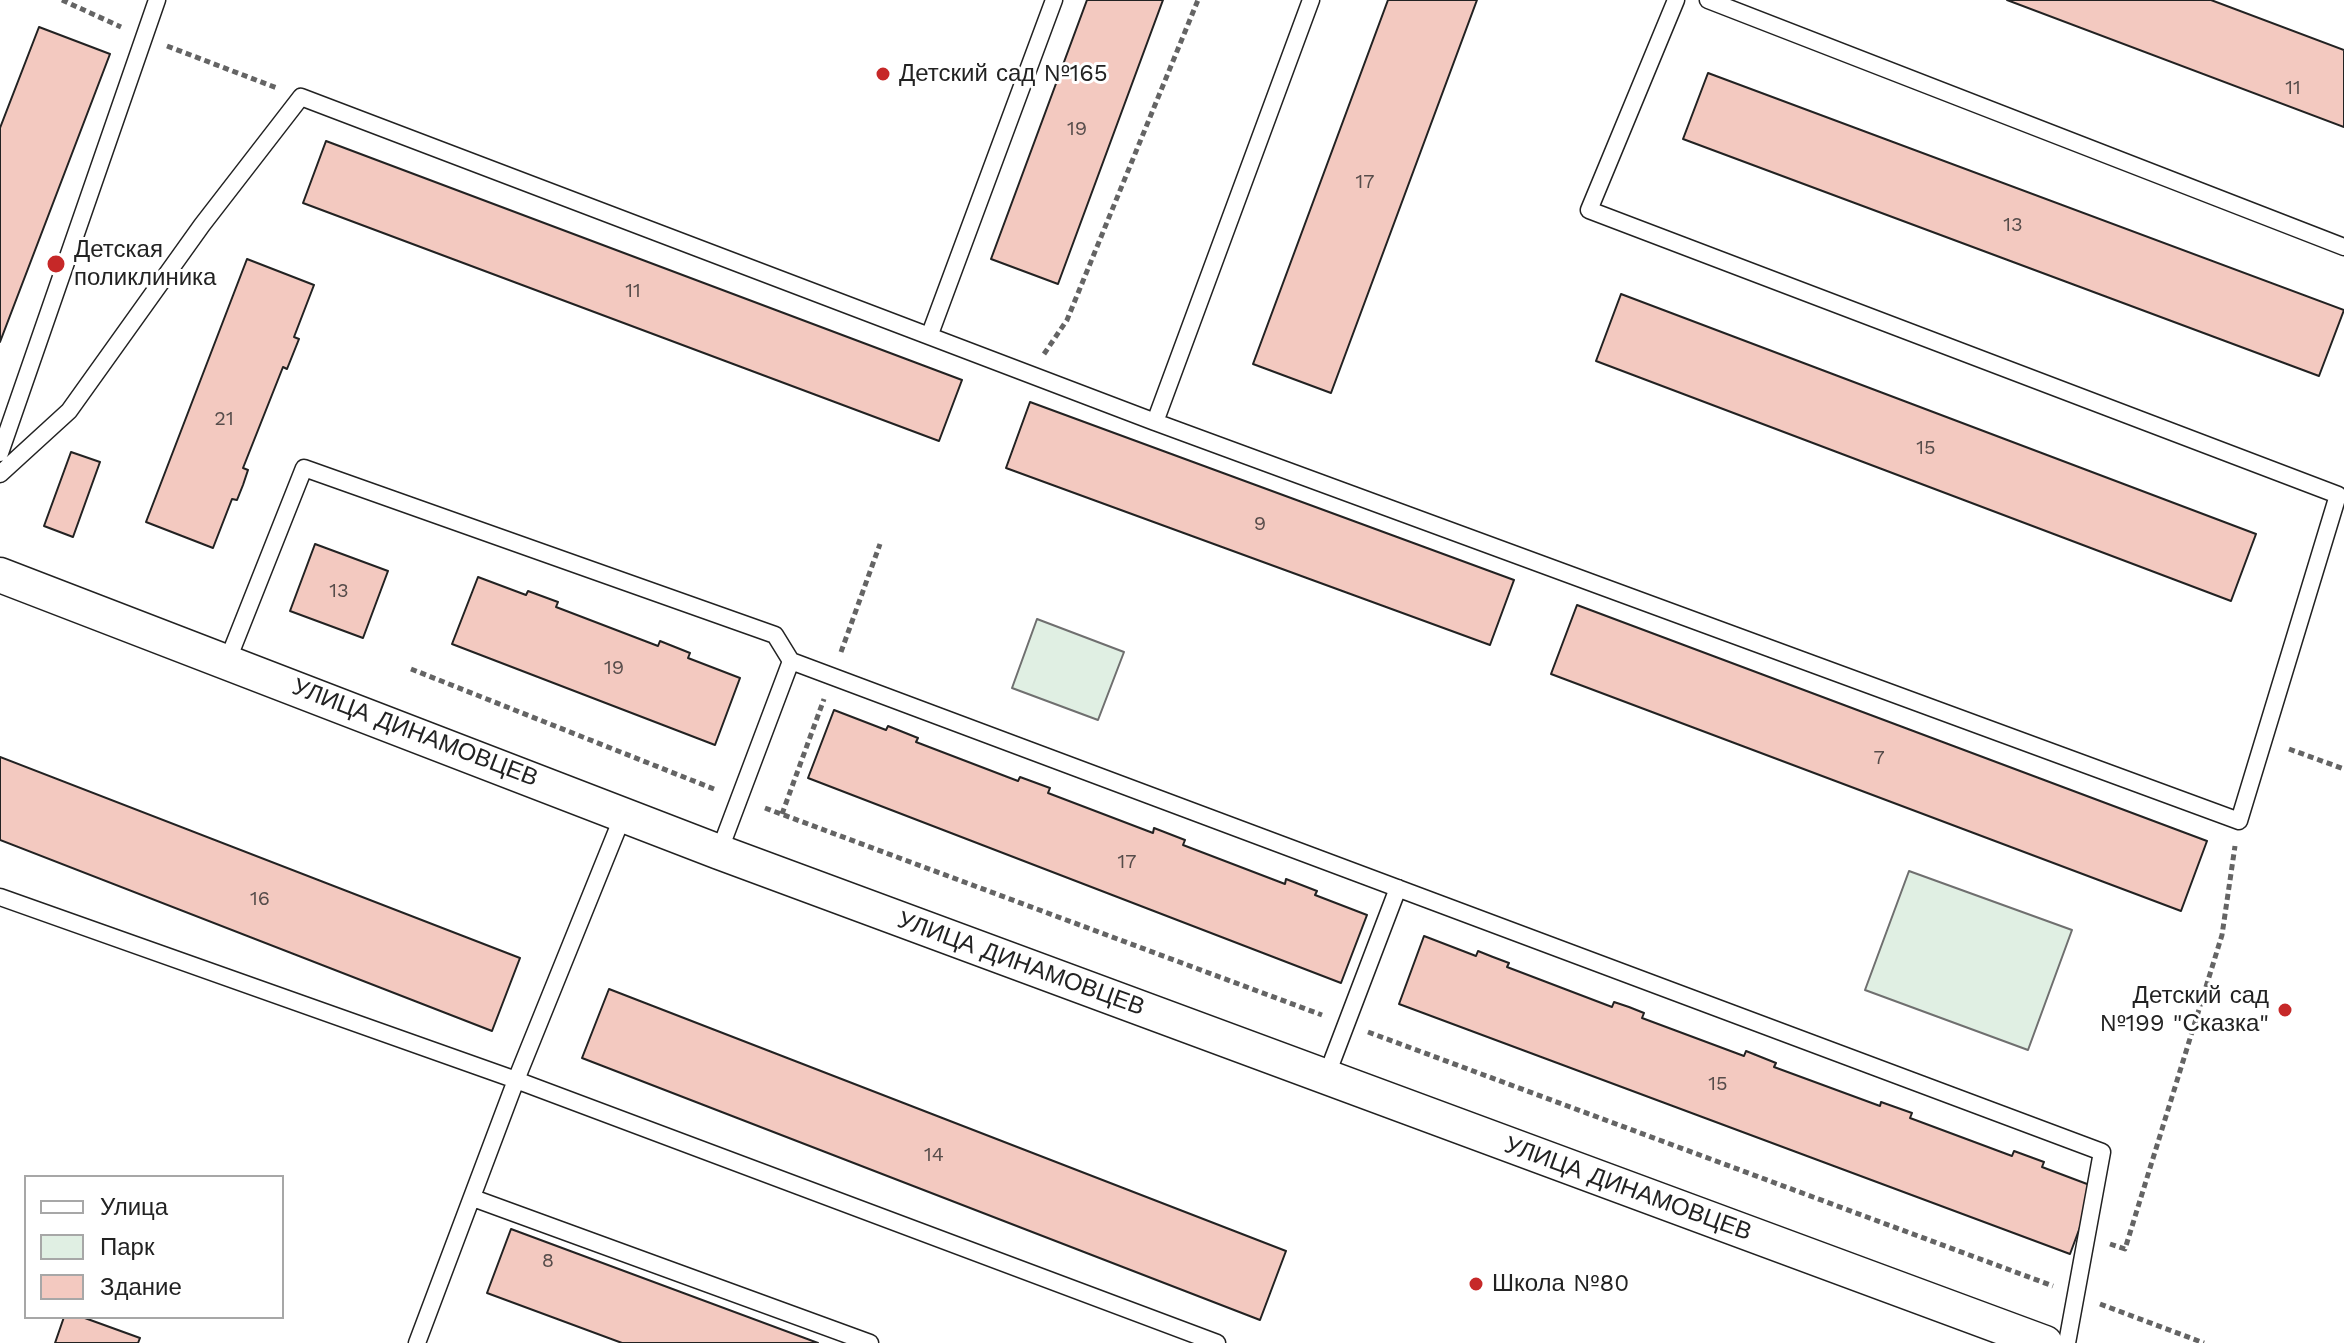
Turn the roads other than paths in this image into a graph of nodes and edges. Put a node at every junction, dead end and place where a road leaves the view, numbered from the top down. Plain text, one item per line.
1 (157, 0) edge
2 (1054, 0) edge
3 (1311, 0) edge
4 (1676, 0) edge
5 (1708, 0) edge
6 (2344, 247) edge
7 (930, 334) junction
8 (1155, 422) junction
9 (0, 453) edge
10 (0, 474) edge
11 (2341, 487) edge
12 (0, 575) edge
13 (791, 661) junction
14 (227, 662) junction
15 (624, 813) junction
16 (719, 852) junction
17 (1398, 888) junction
18 (0, 897) edge
19 (1326, 1077) junction
20 (516, 1080) junction
21 (473, 1198) junction
22 (417, 1343) edge
23 (870, 1343) edge
24 (1217, 1343) edge
25 (2045, 1343) edge
26 (2067, 1343) edge

1 - 9 lane
2 - 7 lane
3 - 8 lane
4 - 11 lane
5 - 6 lane
7 - 8 lane
7 - 10 lane
8 - 11 lane
12 - 14 street, УЛИЦА ДИНАМОВЦЕВ
13 - 14 lane
13 - 16 lane
13 - 17 lane
14 - 15 street, УЛИЦА ДИНАМОВЦЕВ
15 - 16 street, УЛИЦА ДИНАМОВЦЕВ
15 - 20 lane
16 - 19 street, УЛИЦА ДИНАМОВЦЕВ
17 - 19 lane
17 - 26 lane
18 - 20 lane
19 - 25 street, УЛИЦА ДИНАМОВЦЕВ
20 - 21 lane
20 - 24 lane
21 - 22 lane
21 - 23 lane

